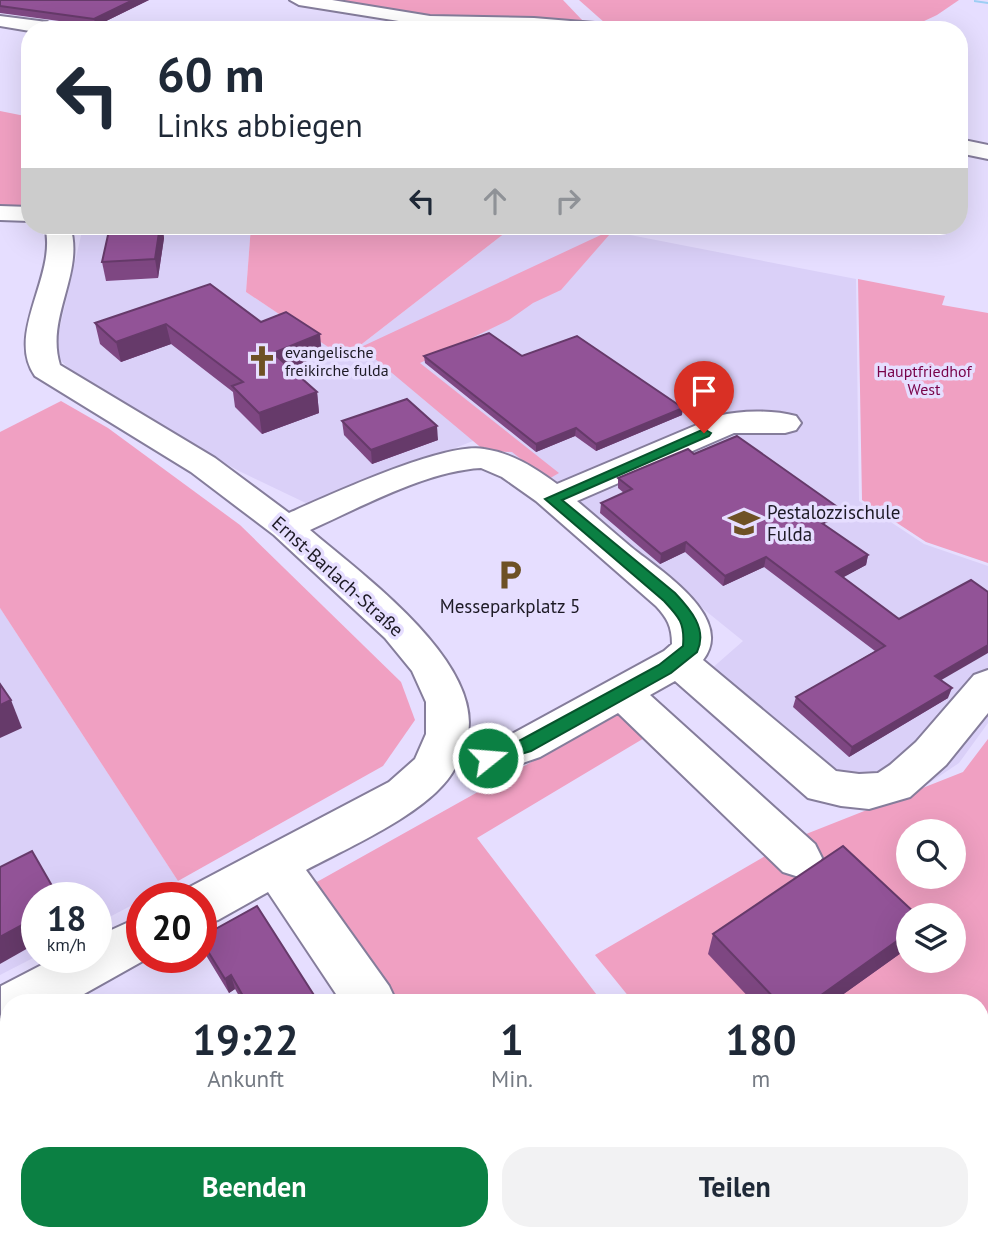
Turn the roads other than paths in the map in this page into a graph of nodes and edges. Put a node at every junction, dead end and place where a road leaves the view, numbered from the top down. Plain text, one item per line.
1 (299, 0) edge
2 (583, 9) dead end
3 (0, 21) edge
4 (431, 21) edge
5 (595, 21) edge
6 (21, 24) edge
7 (968, 148) edge
8 (988, 152) edge
9 (0, 213) edge
10 (21, 214) edge
11 (61, 235) edge
12 (785, 423) dead end
13 (552, 499) junction
14 (286, 527) junction
15 (678, 661) junction
16 (988, 685) edge
17 (622, 693) junction
18 (441, 749) junction
19 (799, 858) dead end
20 (276, 865) junction
21 (217, 896) edge
22 (126, 946) edge
23 (36, 994) edge
24 (365, 994) edge

1 - 4 street
2 - 5 street
3 - 6 street
7 - 8 street
9 - 10 street
11 - 14 street, Ernst-Barlach-Straße
12 - 13 street
13 - 14 street
13 - 15 street
14 - 18 street, Ernst-Barlach-Straße
15 - 16 street
15 - 17 street
17 - 18 street
17 - 19 street
18 - 20 street, Ernst-Barlach-Straße
20 - 21 street, Ernst-Barlach-Straße
20 - 24 street
22 - 23 street

